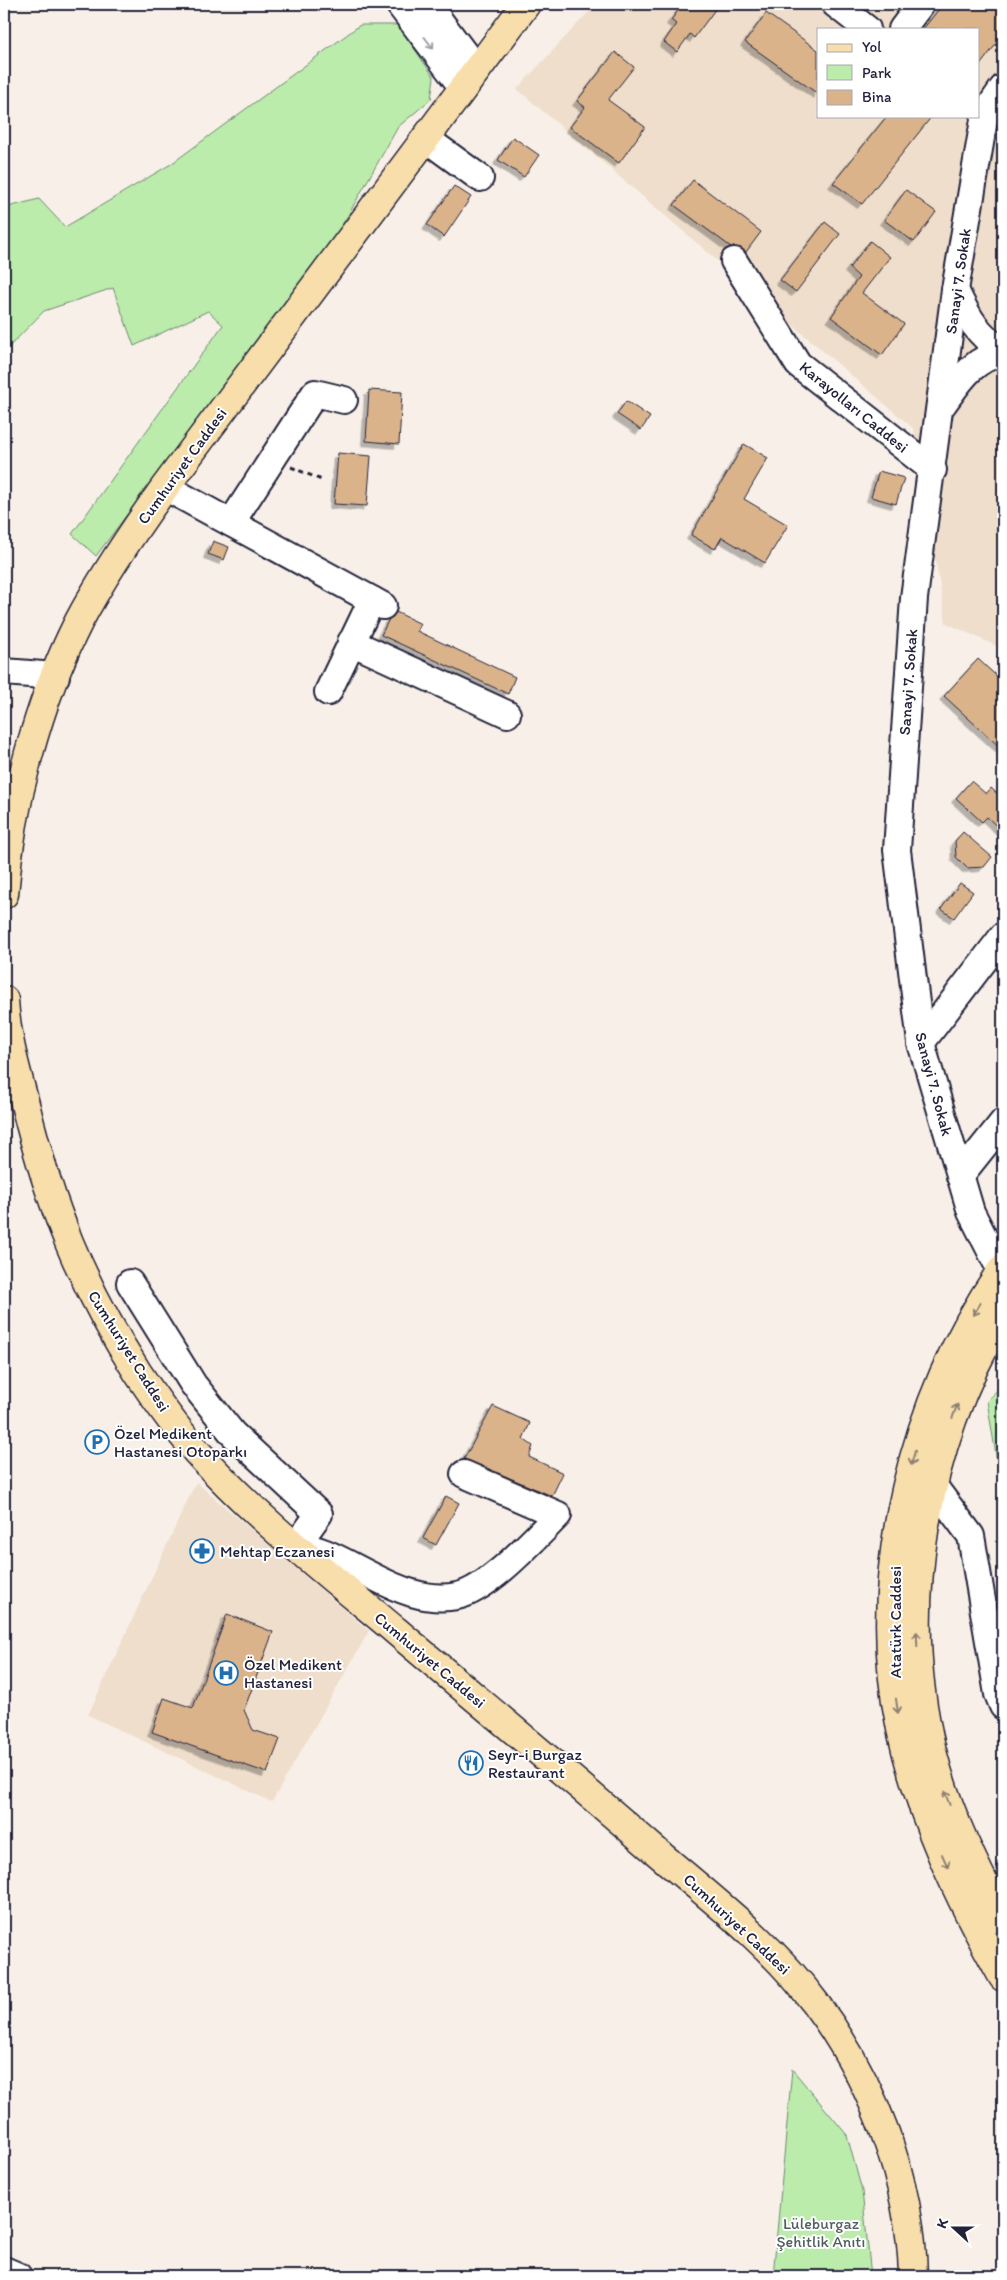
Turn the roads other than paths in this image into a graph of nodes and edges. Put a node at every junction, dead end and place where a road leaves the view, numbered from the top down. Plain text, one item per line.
1 (399, 4) edge
2 (427, 4) edge
3 (526, 4) edge
4 (834, 4) edge
5 (921, 4) edge
6 (866, 28) edge
7 (903, 28) edge
8 (470, 78) junction
9 (1003, 88) edge
10 (989, 116) edge
11 (425, 138) junction
12 (480, 178) dead end
13 (734, 261) dead end
14 (955, 290) junction
15 (1003, 352) edge
16 (344, 400) dead end
17 (941, 407) junction
18 (933, 470) junction
19 (165, 487) junction
20 (231, 523) junction
21 (352, 642) junction
22 (4, 672) edge
23 (56, 676) junction
24 (328, 692) dead end
25 (507, 714) dead end
26 (4, 894) edge
27 (1003, 936) edge
28 (4, 1000) edge
29 (921, 1043) junction
30 (1003, 1122) edge
31 (960, 1176) junction
32 (1002, 1270) edge
33 (130, 1282) dead end
34 (1003, 1314) edge
35 (464, 1474) dead end
36 (933, 1485) junction
37 (296, 1546) junction
38 (1003, 1706) edge
39 (1003, 1921) edge
40 (1003, 1977) edge
41 (4, 2270) edge
42 (18, 2276) edge
43 (913, 2276) edge

1 -> 8 street
2 - 8 street
3 - 8 main road, Cumhuriyet Caddesi
4 - 6 street
5 - 7 street
8 - 11 main road, Cumhuriyet Caddesi
9 - 10 street, Sanayi 7. Sokak
10 - 14 street, Sanayi 7. Sokak
11 - 12 street
11 - 19 main road, Cumhuriyet Caddesi
13 - 18 street, Karayolları Caddesi
14 - 15 street
14 - 17 street, Sanayi 7. Sokak
15 - 17 street
16 - 20 street
17 - 18 street, Sanayi 7. Sokak
18 - 29 street, Sanayi 7. Sokak
19 - 20 street
19 - 23 main road, Cumhuriyet Caddesi
20 - 21 street
21 - 24 street
21 - 25 street
22 - 23 street
23 - 26 main road, Cumhuriyet Caddesi
27 - 29 street
28 - 37 main road, Cumhuriyet Caddesi
29 - 31 street, Sanayi 7. Sokak
30 - 31 street
31 - 32 street, Sanayi 7. Sokak
32 -> 40 main road, Atatürk Caddesi
33 - 37 street
36 -> 34 main road, Atatürk Caddesi
35 - 37 street
36 - 38 street
39 -> 36 main road, Atatürk Caddesi
37 - 43 main road, Cumhuriyet Caddesi
41 - 42 street

